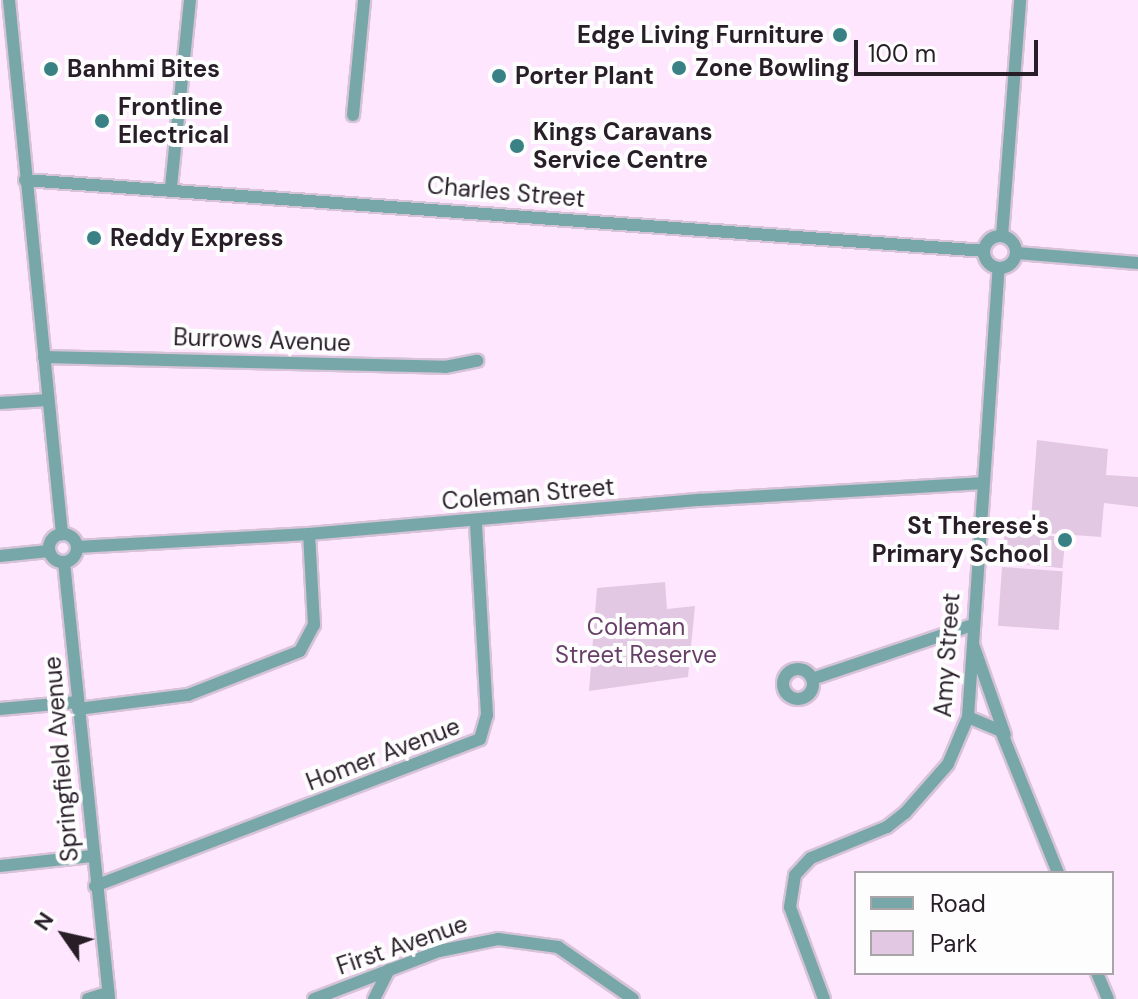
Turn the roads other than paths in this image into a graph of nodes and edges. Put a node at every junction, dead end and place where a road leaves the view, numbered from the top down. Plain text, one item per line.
1 (9, 0) edge
2 (190, 0) edge
3 (364, 0) edge
4 (1020, 0) edge
5 (6, 28) edge
6 (353, 115) dead end
7 (25, 180) junction
8 (171, 187) junction
9 (1002, 236) junction
10 (984, 251) junction
11 (1017, 253) junction
12 (1138, 263) edge
13 (999, 268) junction
14 (44, 357) junction
15 (477, 361) dead end
16 (48, 400) junction
17 (0, 403) edge
18 (982, 483) junction
19 (476, 522) junction
20 (62, 534) junction
21 (309, 534) junction
22 (77, 547) junction
23 (49, 551) junction
24 (0, 556) edge
25 (64, 562) junction
26 (972, 625) junction
27 (971, 641) junction
28 (812, 679) dead end
29 (78, 705) junction
30 (0, 709) edge
31 (968, 717) junction
32 (1006, 739) junction
33 (92, 856) junction
34 (0, 866) edge
35 (1057, 871) edge
36 (95, 886) junction
37 (389, 970) junction
38 (1098, 975) edge
39 (108, 996) edge
40 (88, 999) edge
41 (314, 999) edge
42 (374, 999) edge
43 (633, 999) edge
44 (824, 999) edge
45 (1108, 999) edge

1 - 5 street
2 - 8 street
3 - 6 street
4 - 9 street
5 - 7 street
7 - 8 street, Charles Street
7 - 14 street
8 - 10 street, Charles Street
9 - 10 street
9 - 11 street
10 - 13 street
11 - 12 street
11 - 13 street
13 - 18 street, Amy Street
14 - 15 street, Burrows Avenue
14 - 16 street
16 - 17 street
16 - 20 street
18 - 19 street, Coleman Street
18 - 26 street, Amy Street
19 - 21 street, Coleman Street
19 - 36 street, Homer Avenue
20 - 22 street
20 - 23 street
21 - 22 street, Coleman Street
21 - 29 street
22 - 25 street
23 - 24 street
23 - 25 street
25 - 29 street, Springfield Avenue
26 - 27 street, Amy Street
26 - 28 street
27 - 31 street, Amy Street
27 - 32 street
29 - 30 street
29 - 33 street, Springfield Avenue
31 - 32 street
31 - 44 street, Amy Street
32 - 35 street
33 - 34 street
33 - 36 street, Springfield Avenue
36 - 39 street, Springfield Avenue
37 - 41 street, First Avenue
37 - 42 street
37 - 43 street, First Avenue
38 - 45 street
39 - 40 street

